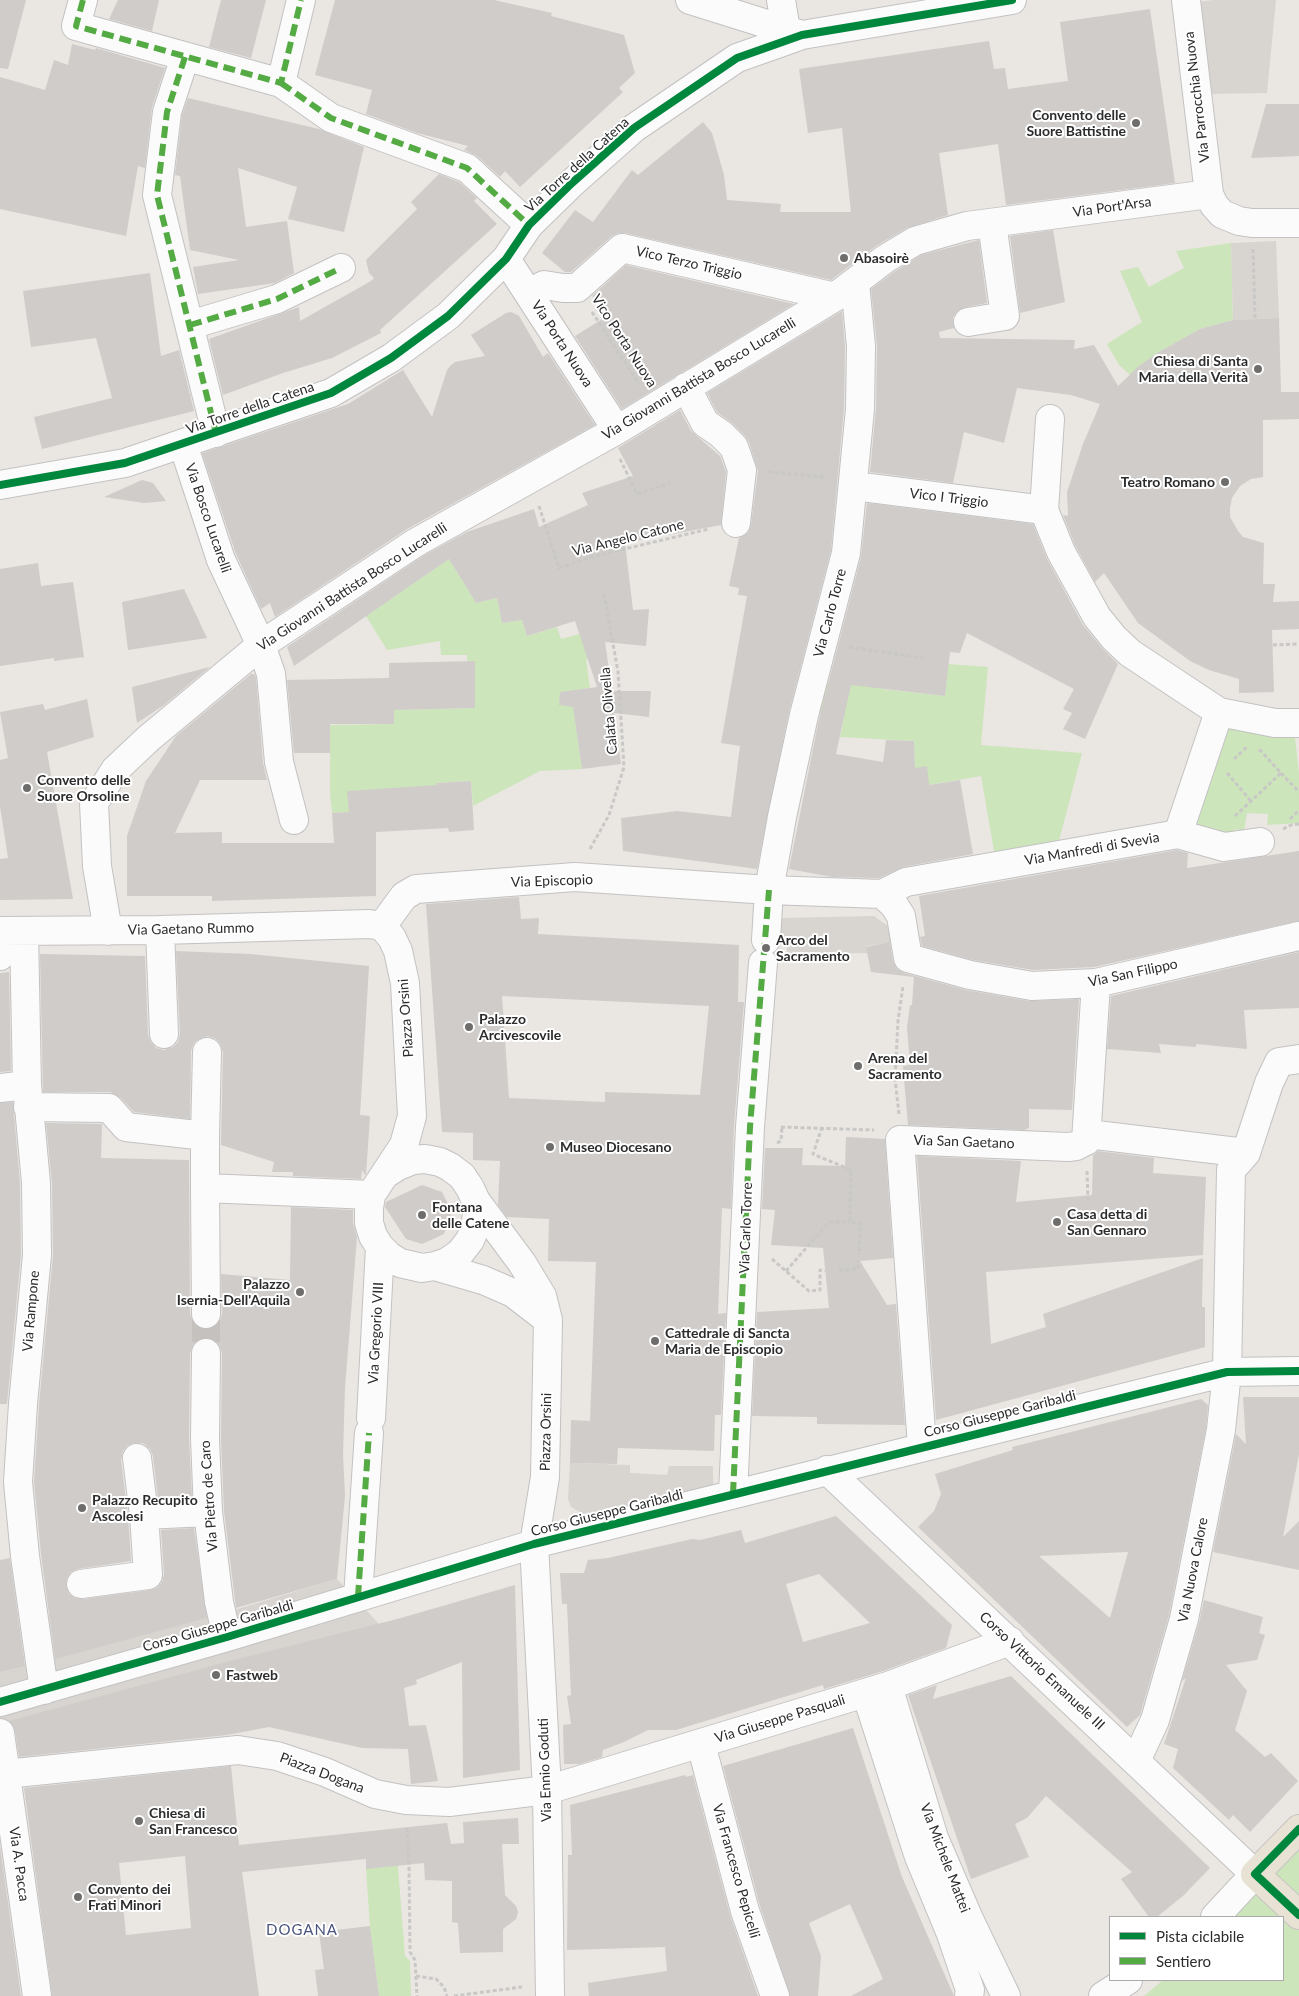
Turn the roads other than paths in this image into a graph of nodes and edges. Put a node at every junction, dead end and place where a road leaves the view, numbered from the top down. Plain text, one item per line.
1 (83, 0) edge
2 (301, 0) edge
3 (690, 0) edge
4 (782, 0) edge
5 (1012, 0) edge
6 (1186, 0) edge
7 (964, 4) edge
8 (794, 33) junction
9 (185, 57) junction
10 (281, 84) junction
11 (1209, 194) junction
12 (992, 223) junction
13 (1299, 224) edge
14 (529, 225) junction
15 (916, 241) joint
16 (506, 259) junction
17 (341, 268) dead end
18 (845, 290) junction
19 (529, 293) junction
20 (968, 322) dead end
21 (190, 325) junction
22 (686, 387) junction
23 (1050, 419) dead end
24 (613, 432) junction
25 (216, 433) junction
26 (183, 444) junction
27 (853, 482) junction
28 (0, 485) edge
29 (1044, 510) junction
30 (736, 523) road end
31 (261, 645) junction
32 (1218, 712) junction
33 (1299, 723) edge
34 (294, 820) dead end
35 (1178, 834) junction
36 (1260, 842) dead end
37 (769, 890) junction
38 (882, 894) junction
39 (382, 926) junction
40 (160, 930) junction
41 (12, 931) edge
42 (108, 931) junction
43 (1299, 936) edge
44 (0, 956) edge
45 (1096, 983) junction
46 (164, 1034) dead end
47 (207, 1052) dead end
48 (1299, 1059) edge
49 (0, 1088) edge
50 (27, 1096) junction
51 (412, 1116) junction
52 (1088, 1134) junction
53 (205, 1136) junction
54 (1246, 1153) junction
55 (440, 1162) junction
56 (387, 1173) junction
57 (206, 1188) junction
58 (371, 1195) junction
59 (476, 1201) junction
60 (380, 1247) junction
61 (435, 1266) junction
62 (206, 1314) tunnel mouth
63 (548, 1320) junction
64 (206, 1353) tunnel mouth
65 (1299, 1370) edge
66 (1227, 1372) junction
67 (922, 1446) junction
68 (137, 1458) dead end
69 (827, 1470) junction
70 (733, 1494) junction
71 (208, 1512) junction
72 (144, 1515) junction
73 (534, 1544) junction
74 (81, 1584) dead end
75 (358, 1597) junction
76 (227, 1638) junction
77 (1010, 1641) junction
78 (877, 1689) junction
79 (44, 1690) junction
80 (0, 1702) edge
81 (0, 1733) edge
82 (701, 1744) junction
83 (1136, 1761) junction
84 (6, 1774) junction
85 (547, 1790) junction
86 (1299, 1829) edge
87 (925, 1841) junction
88 (1255, 1874) junction
89 (1298, 1914) edge
90 (1216, 1916) edge
91 (1126, 1981) edge
92 (550, 1990) edge
93 (38, 1996) edge
94 (776, 1996) edge
95 (969, 1996) edge
96 (1006, 1996) edge
97 (1103, 1996) edge

1 - 9 street
2 - 10 street
3 - 8 street
4 - 8 street
5 - 7 street, Via Torre della Catena
6 - 11 street, Via Parrocchia Nuova
7 - 8 street, Via Torre della Catena
8 - 14 street, Via Torre della Catena
9 - 10 street
9 - 21 street
10 - 14 street
11 - 12 street, Via Port'Arsa
11 - 13 street
12 - 15 street, Via Port'Arsa
12 - 20 street
14 - 16 street, Via Torre della Catena
15 - 18 street, Via Giovanni Battista Bosco Lucarelli
16 - 19 street, Via Porta Nuova
16 - 25 street, Via Torre della Catena
17 - 21 street
18 - 19 street, Vico Terzo Triggio
18 - 22 street, Via Giovanni Battista Bosco Lucarelli
18 - 27 street, Via Carlo Torre
19 - 24 street, Via Porta Nuova
21 - 25 street
22 - 24 street, Via Giovanni Battista Bosco Lucarelli
22 - 30 street
23 - 29 street
24 - 31 street, Via Giovanni Battista Bosco Lucarelli
25 - 26 street, Via Torre della Catena
26 - 28 street, Via Torre della Catena
26 - 31 street, Via Bosco Lucarelli
27 - 29 street, Vico I Triggio
27 - 37 street, Via Carlo Torre
29 - 32 street
31 - 34 street, Via Bosco Lucarelli
31 - 42 street, Via Giovanni Battista Bosco Lucarelli
32 - 33 street
32 - 35 street, Via Manfredi di Svevia
35 - 36 street
35 - 38 street, Via Manfredi di Svevia
37 - 38 street, Via Episcopio
37 - 39 street, Via Episcopio
37 - 70 street, Via Carlo Torre
38 - 45 street, Via San Filippo
39 - 40 street, Via Gaetano Rummo
39 - 51 street, Piazza Orsini
40 - 42 street, Via Gaetano Rummo
40 - 46 street
41 - 42 street, Via Gaetano Rummo
41 - 44 street
41 - 50 street, Via Rampone
43 - 45 street, Via San Filippo
45 - 52 street
47 - 53 street
48 - 54 street, Via Nuova Calore
49 - 50 street
50 - 53 street
50 - 79 street, Via Rampone
51 - 55 street, Piazza Orsini
51 - 56 street, Piazza Orsini
52 - 54 street
52 - 67 street, Via San Gaetano
53 - 57 street
54 - 66 street, Via Nuova Calore
55 - 56 street, Piazza Orsini
55 - 59 street, Piazza Orsini
56 - 58 street, Piazza Orsini
57 - 58 street
57 - 62 street
58 - 60 street
59 - 61 street
59 - 63 street, Piazza Orsini
60 - 61 street
60 - 75 street, Via Gregorio VIII
61 - 63 street
63 - 73 street, Piazza Orsini
64 - 71 street, Via Pietro de Caro
65 - 66 street, Corso Giuseppe Garibaldi
66 - 67 street, Corso Giuseppe Garibaldi
66 - 83 street, Via Nuova Calore
67 - 69 street, Corso Giuseppe Garibaldi
68 - 72 street
69 - 70 street, Corso Giuseppe Garibaldi
69 - 77 street, Corso Vittorio Emanuele III
70 - 73 street, Corso Giuseppe Garibaldi
71 - 72 street
71 - 76 street, Via Pietro de Caro
72 - 74 street
73 - 75 street, Corso Giuseppe Garibaldi
73 - 85 street, Via Ennio Goduti
75 - 76 street, Corso Giuseppe Garibaldi
76 - 79 street, Corso Giuseppe Garibaldi
77 - 78 street, Via Giuseppe Pasquali
77 - 83 street, Corso Vittorio Emanuele III
78 - 82 street, Via Giuseppe Pasquali
78 - 87 street, Via Michele Mattei
79 - 80 street, Corso Giuseppe Garibaldi
81 - 84 street, Via A. Pacca
82 - 85 street, Via Giuseppe Pasquali
82 - 94 street, Via Francesco Pepicelli
83 - 88 street, Corso Vittorio Emanuele III
84 - 85 street, Piazza Dogana
84 - 93 street, Via A. Pacca
85 - 92 street, Via Ennio Goduti
86 - 88 main road
87 - 95 street
87 - 96 street, Via Michele Mattei
88 - 89 main road
88 - 90 street
91 - 97 street

